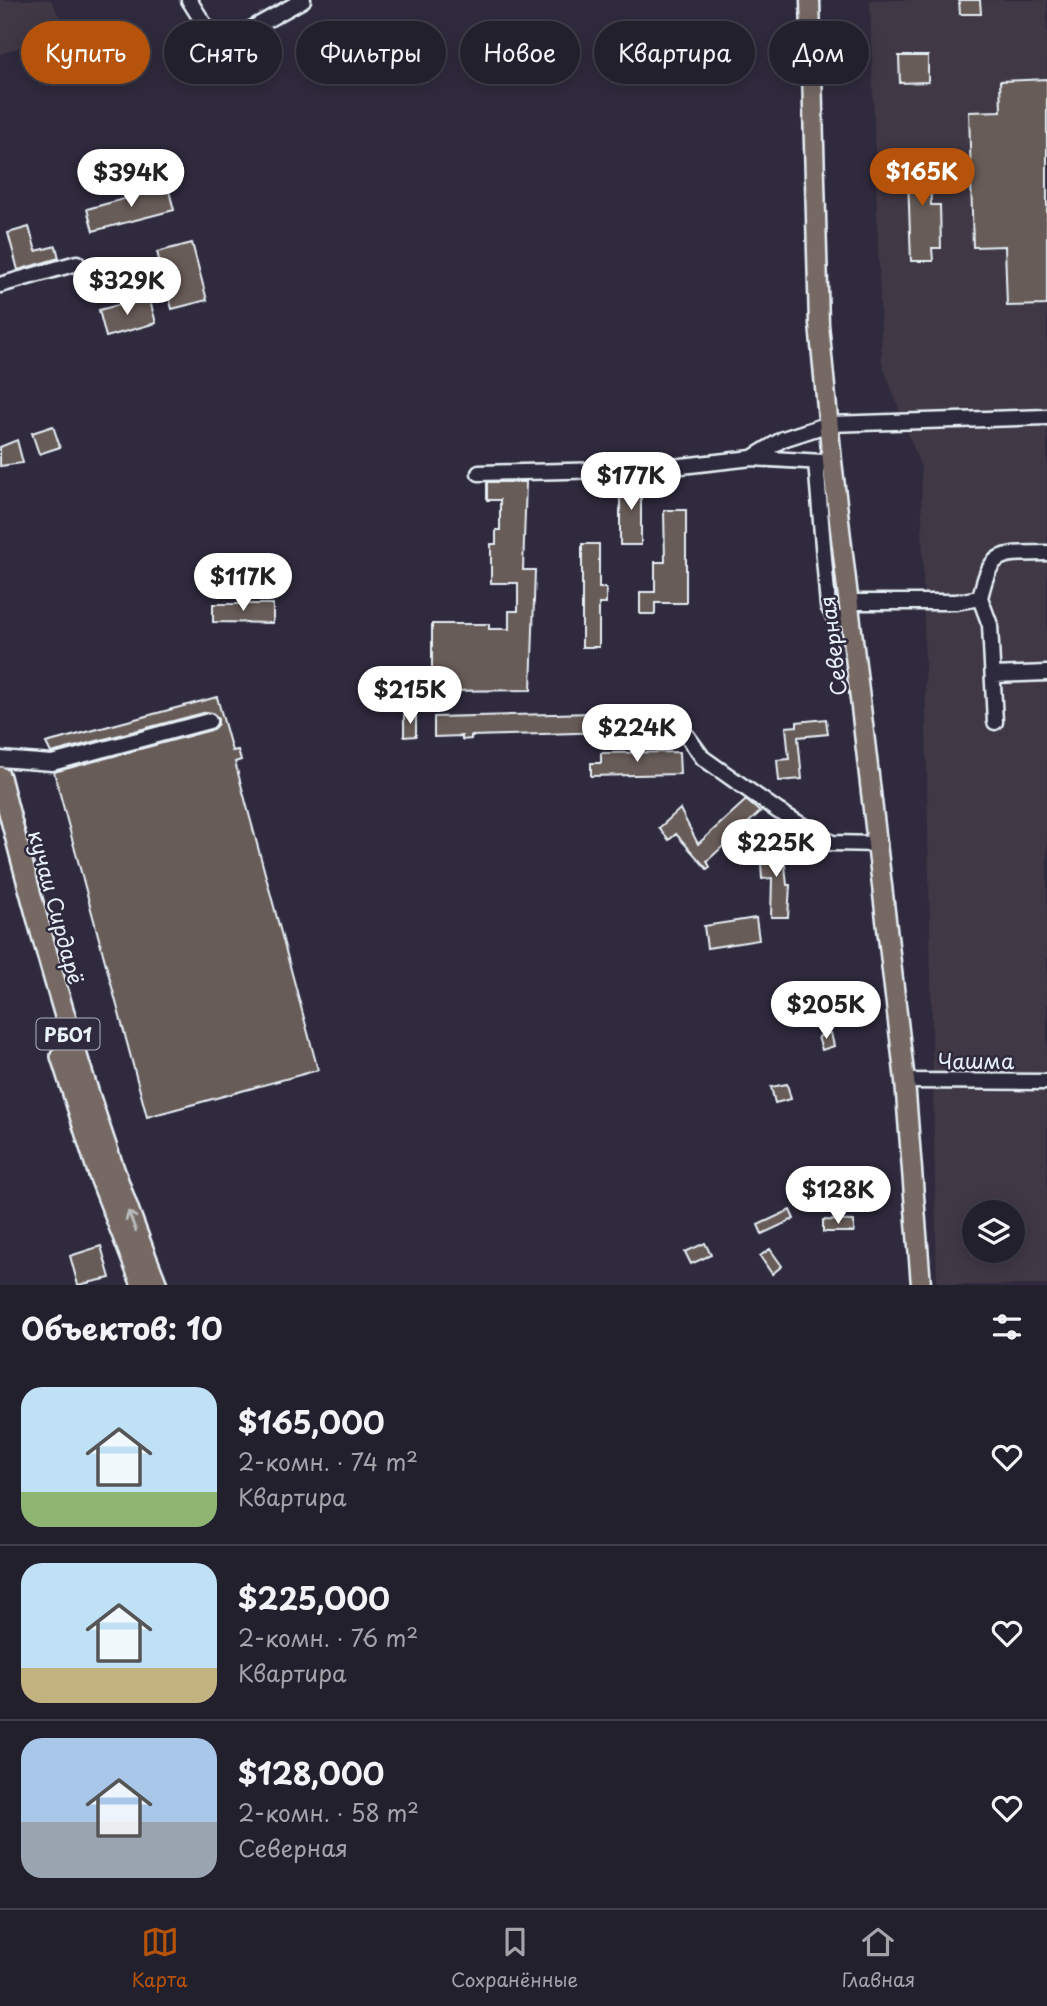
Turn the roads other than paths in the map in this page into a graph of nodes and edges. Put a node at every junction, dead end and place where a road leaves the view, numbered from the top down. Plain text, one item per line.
1 (189, 0) edge
2 (303, 0) edge
3 (810, 0) edge
4 (76, 263) dead end
5 (0, 285) edge
6 (1047, 417) edge
7 (829, 424) junction
8 (752, 458) junction
9 (824, 462) junction
10 (479, 473) dead end
11 (1047, 553) edge
12 (980, 598) junction
13 (851, 611) junction
14 (1047, 673) edge
15 (994, 675) junction
16 (209, 722) dead end
17 (995, 722) dead end
18 (687, 736) dead end
19 (0, 759) edge
20 (0, 777) edge
21 (0, 821) edge
22 (878, 844) junction
23 (905, 1081) junction
24 (1047, 1082) edge
25 (142, 1285) edge
26 (157, 1285) edge
27 (921, 1285) edge

1 - 2 street
3 - 7 main road, Северная
4 - 5 street
6 - 7 street
7 - 8 street
7 - 9 main road, Северная
8 - 9 street
8 - 10 street
9 - 13 main road, Северная
11 - 12 street
12 - 13 street
12 - 15 street
13 - 22 main road, Северная
14 - 15 street
15 - 17 street
16 - 19 street
18 - 22 street
26 -> 20 highway, кучаи Сирдарё / РБ01
21 - 25 highway, РБ01
22 - 23 main road, Северная
23 - 24 street, Чашма
23 - 27 main road, Северная

